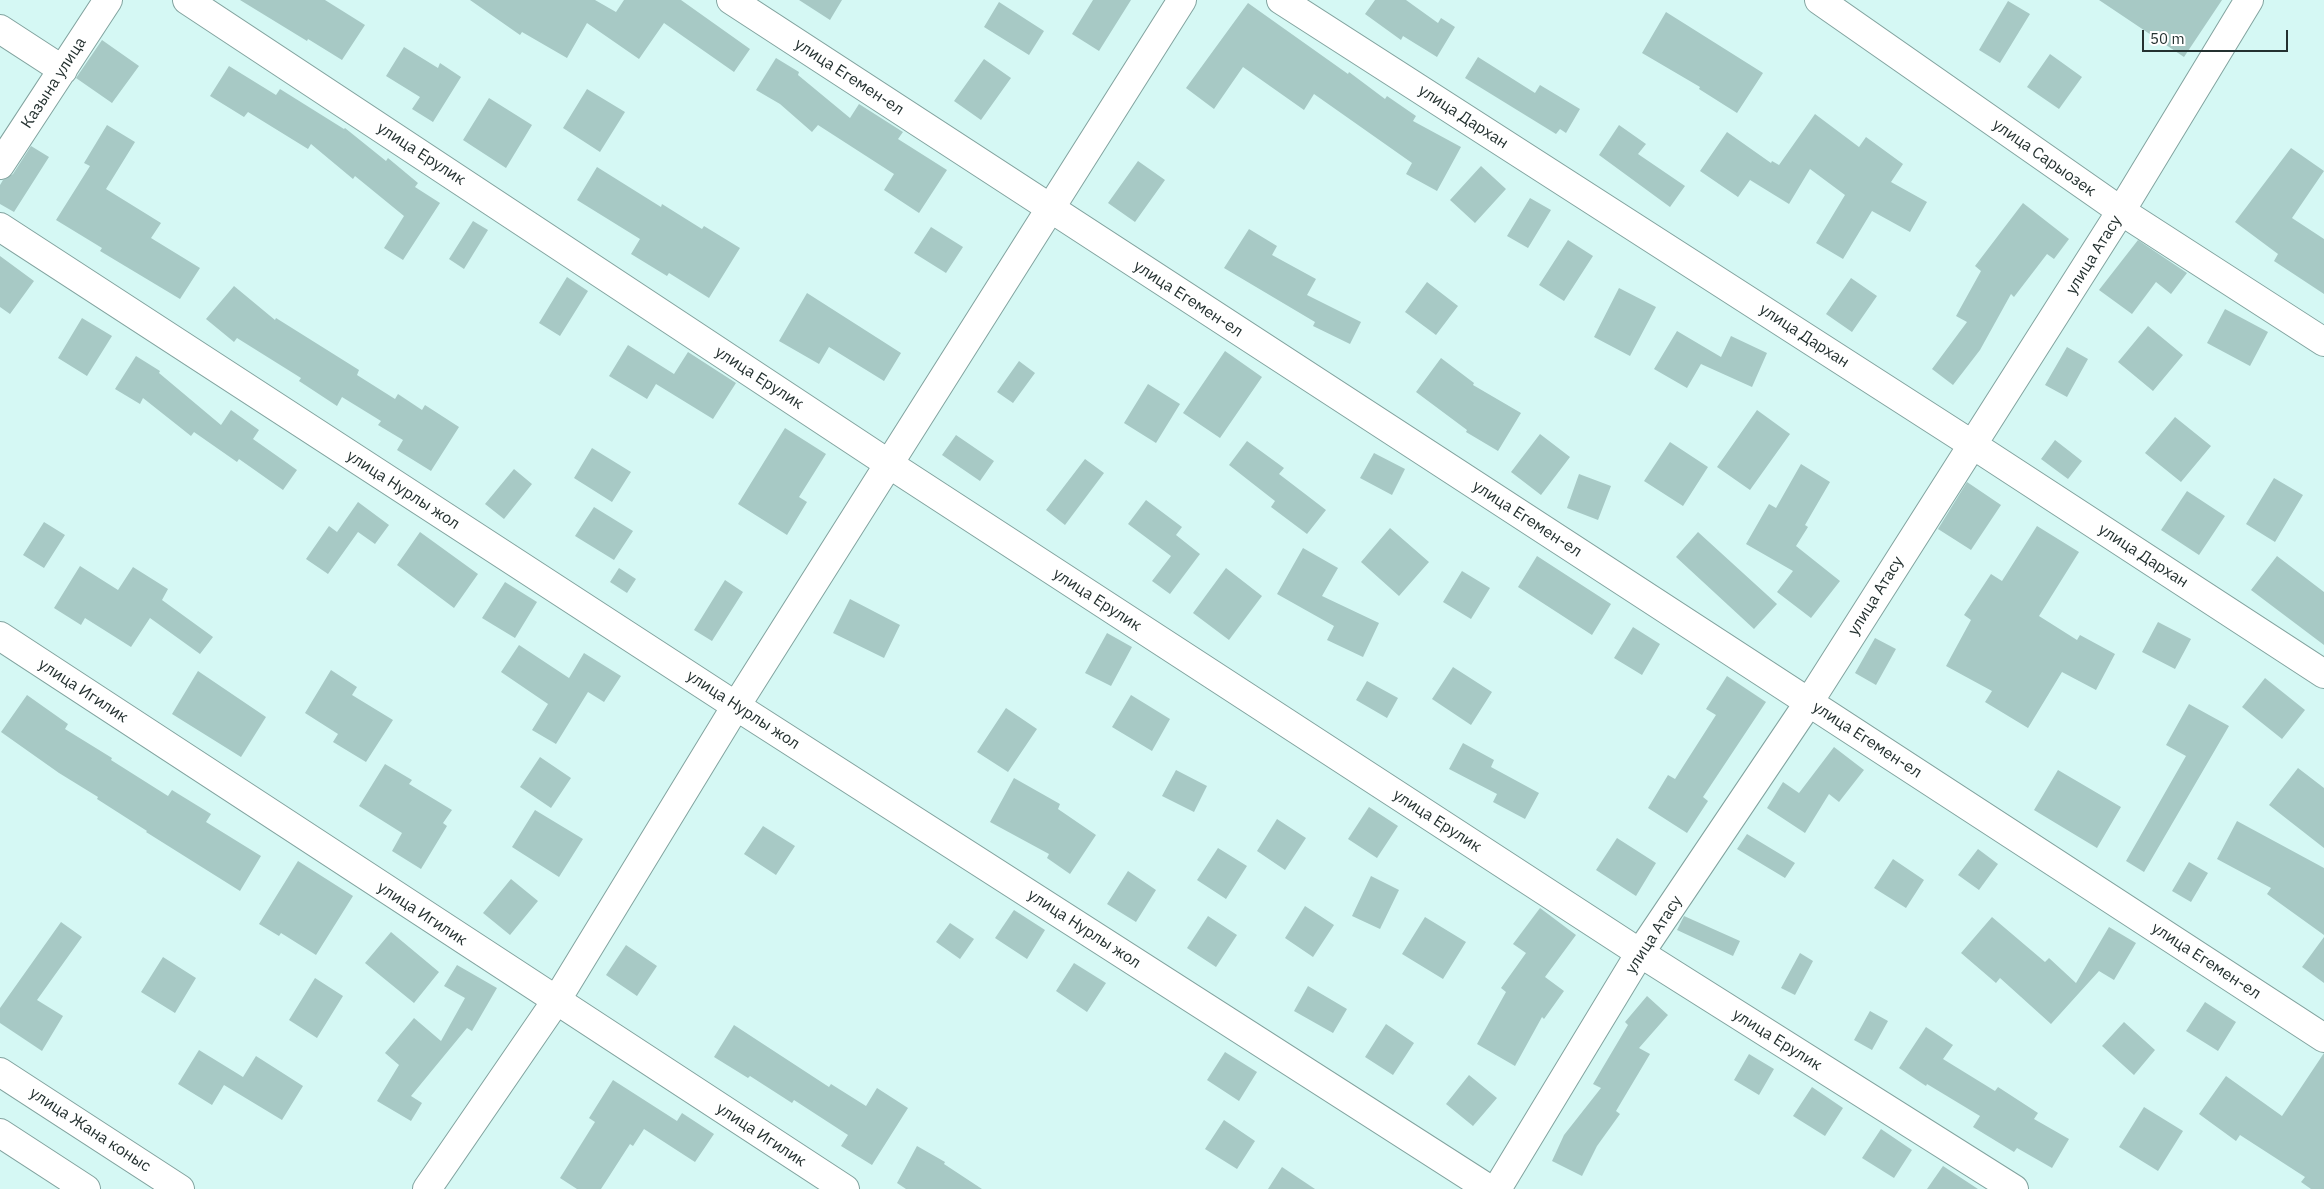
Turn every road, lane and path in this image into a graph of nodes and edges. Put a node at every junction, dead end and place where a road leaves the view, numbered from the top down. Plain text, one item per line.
1 (108, 0) edge
2 (187, 0) edge
3 (731, 0) edge
4 (1182, 0) edge
5 (1282, 0) edge
6 (1819, 0) edge
7 (2250, 0) edge
8 (0, 29) edge
9 (62, 70) junction
10 (0, 165) edge
11 (1048, 208) junction
12 (2121, 211) junction
13 (0, 227) edge
14 (2324, 342) edge
15 (1973, 444) junction
16 (889, 464) junction
17 (0, 636) edge
18 (2324, 674) edge
19 (1809, 702) junction
20 (736, 706) junction
21 (1640, 953) junction
22 (556, 1001) junction
23 (2324, 1038) edge
24 (0, 1072) edge
25 (0, 1133) edge
26 (86, 1189) edge
27 (180, 1189) edge
28 (427, 1189) edge
29 (845, 1189) edge
30 (1489, 1189) edge
31 (1498, 1189) edge
32 (2014, 1189) edge

1 - 9 street, Казына улица
2 - 16 street, улица Ерулик
3 - 11 street, улица Егемен-ел
4 - 11 street
5 - 15 street, улица Дархан
6 - 12 street, улица Сарыозек
7 - 12 street, улица Атасу
8 - 9 street
9 - 10 street, Казына улица
11 - 16 street
11 - 19 street, улица Егемен-ел
12 - 14 street, улица Сарыозек
12 - 15 street, улица Атасу
13 - 20 street, улица Нурлы жол
15 - 18 street, улица Дархан
15 - 19 street, улица Атасу
16 - 20 street
16 - 21 street, улица Ерулик
17 - 22 street, улица Игилик
19 - 21 street, улица Атасу
19 - 23 street, улица Егемен-ел
20 - 22 street
20 - 30 street, улица Нурлы жол
21 - 31 street, улица Атасу
21 - 32 street, улица Ерулик
22 - 28 street
22 - 29 street, улица Игилик
24 - 27 street, улица Жана коныс
25 - 26 street

